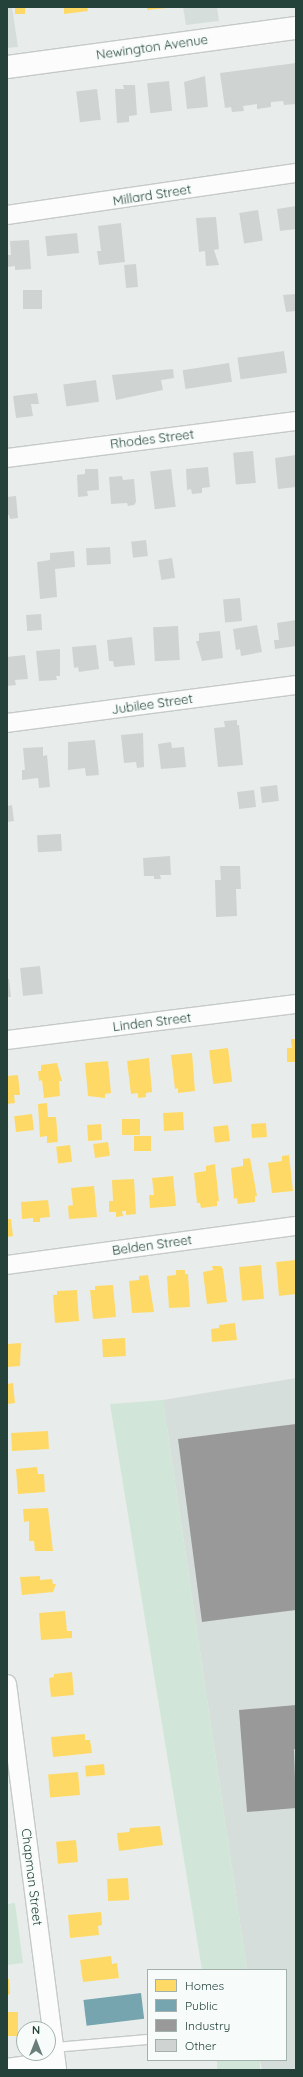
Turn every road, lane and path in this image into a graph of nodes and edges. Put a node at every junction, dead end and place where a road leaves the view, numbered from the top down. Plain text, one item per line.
1 (296, 28) edge
2 (7, 67) edge
3 (296, 173) edge
4 (7, 215) edge
5 (296, 421) edge
6 (7, 458) edge
7 (296, 684) edge
8 (7, 723) edge
9 (296, 1004) edge
10 (7, 1040) edge
11 (296, 1226) edge
12 (7, 1264) edge
13 (7, 1684) edge
14 (51, 2021) edge
15 (147, 2039) edge
16 (56, 2059) edge
17 (45, 2061) edge
18 (7, 2068) edge

1 - 2 main road, Newington Avenue
3 - 4 street, Millard Street
5 - 6 street, Rhodes Street
7 - 8 street, Jubilee Street
9 - 10 street, Linden Street
11 - 12 street, Belden Street
13 - 14 street, Chapman Street
15 - 16 lane
17 - 18 street

